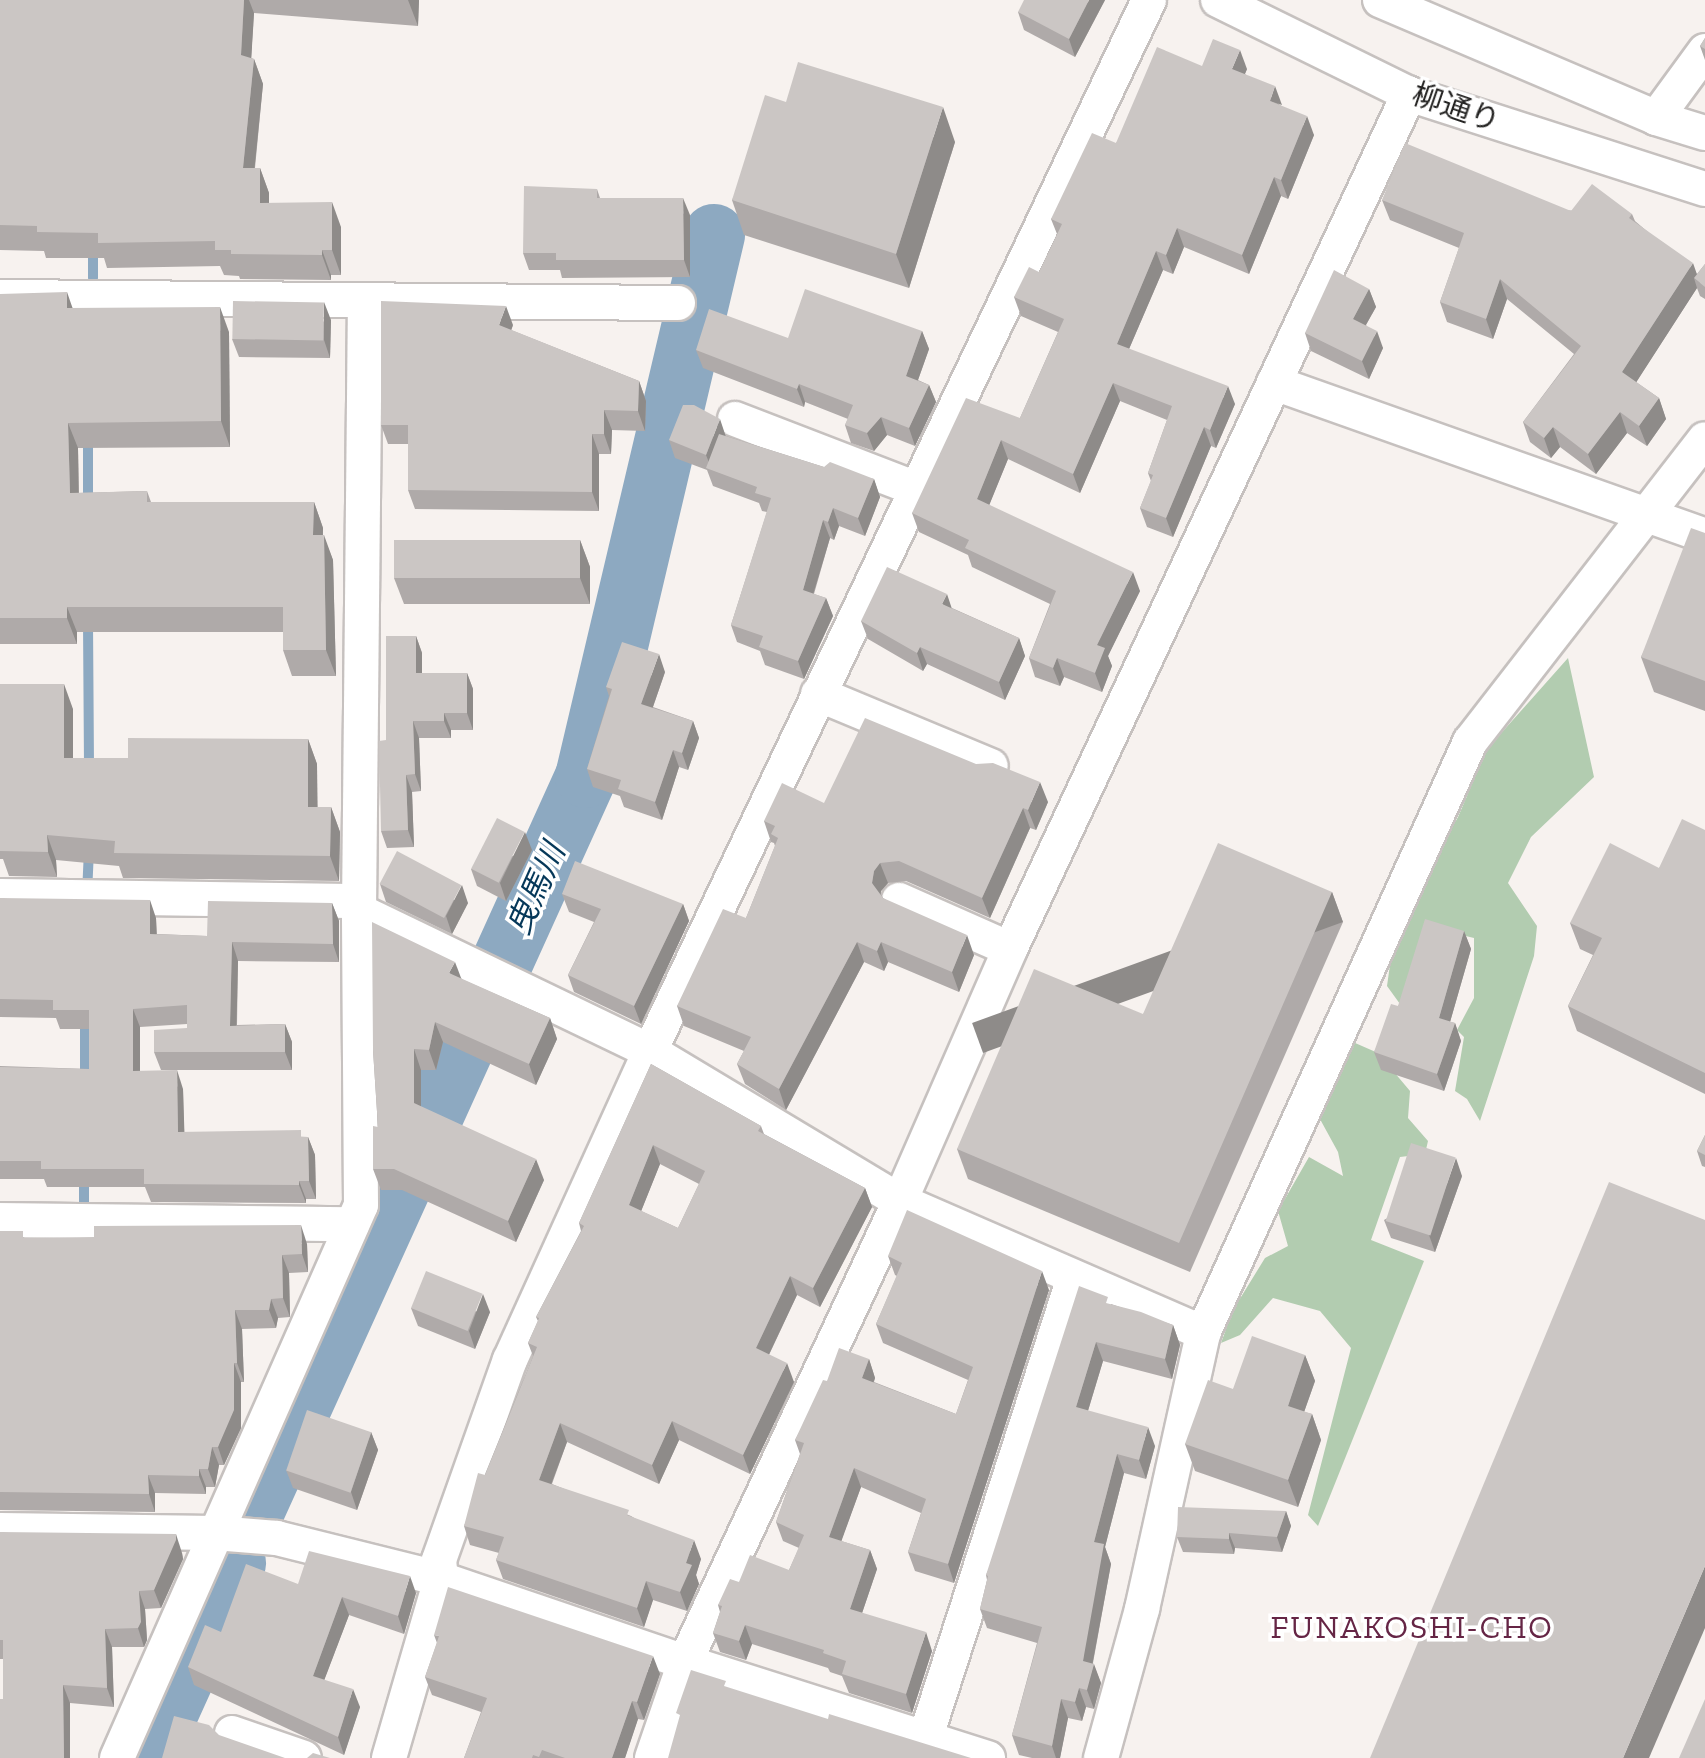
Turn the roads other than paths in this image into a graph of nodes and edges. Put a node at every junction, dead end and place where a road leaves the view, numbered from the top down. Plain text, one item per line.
1 (1149, 0) edge
2 (1218, 0) edge
3 (1380, 0) edge
4 (1448, 14) edge
5 (1705, 51) edge
6 (1409, 94) junction
7 (1656, 118) junction
8 (1705, 133) edge
9 (1705, 189) edge
10 (0, 297) edge
11 (365, 300) junction
12 (678, 303) dead end
13 (1274, 383) junction
14 (735, 419) dead end
15 (1705, 439) edge
16 (916, 489) junction
17 (1645, 515) junction
18 (1705, 536) edge
19 (818, 694) junction
20 (991, 766) edge
21 (0, 896) edge
22 (899, 900) dead end
23 (359, 911) junction
24 (1010, 949) junction
25 (650, 1051) junction
26 (900, 1201) junction
27 (0, 1220) edge
28 (352, 1224) junction
29 (1074, 1278) junction
30 (1203, 1333) junction
31 (0, 1530) edge
32 (215, 1533) junction
33 (441, 1579) junction
34 (685, 1662) junction
35 (232, 1733) dead end
36 (926, 1736) junction
37 (117, 1758) edge
38 (304, 1758) edge
39 (389, 1758) edge
40 (652, 1758) edge
41 (988, 1758) edge
42 (1101, 1758) edge

1 - 16 street
2 - 6 street, 柳通り
3 - 4 street
4 - 7 street
5 - 7 street
6 - 9 street, 柳通り
6 - 13 street
7 - 8 street
10 - 11 street
11 - 12 street
11 - 23 street
13 - 17 street
13 - 24 street
14 - 16 street
15 - 17 street
16 - 19 street
17 - 18 street
17 - 30 street
19 - 20 street
19 - 25 street
21 - 23 street
22 - 24 street
23 - 25 street
23 - 28 street
24 - 26 street
25 - 26 street
25 - 33 street
26 - 29 street
26 - 34 street
27 - 28 street
28 - 32 street
29 - 30 street
29 - 36 street
30 - 42 street
31 - 32 street
32 - 33 street
32 - 37 street
33 - 34 street
33 - 39 street
34 - 36 street
34 - 40 street
35 - 38 street
36 - 41 street

